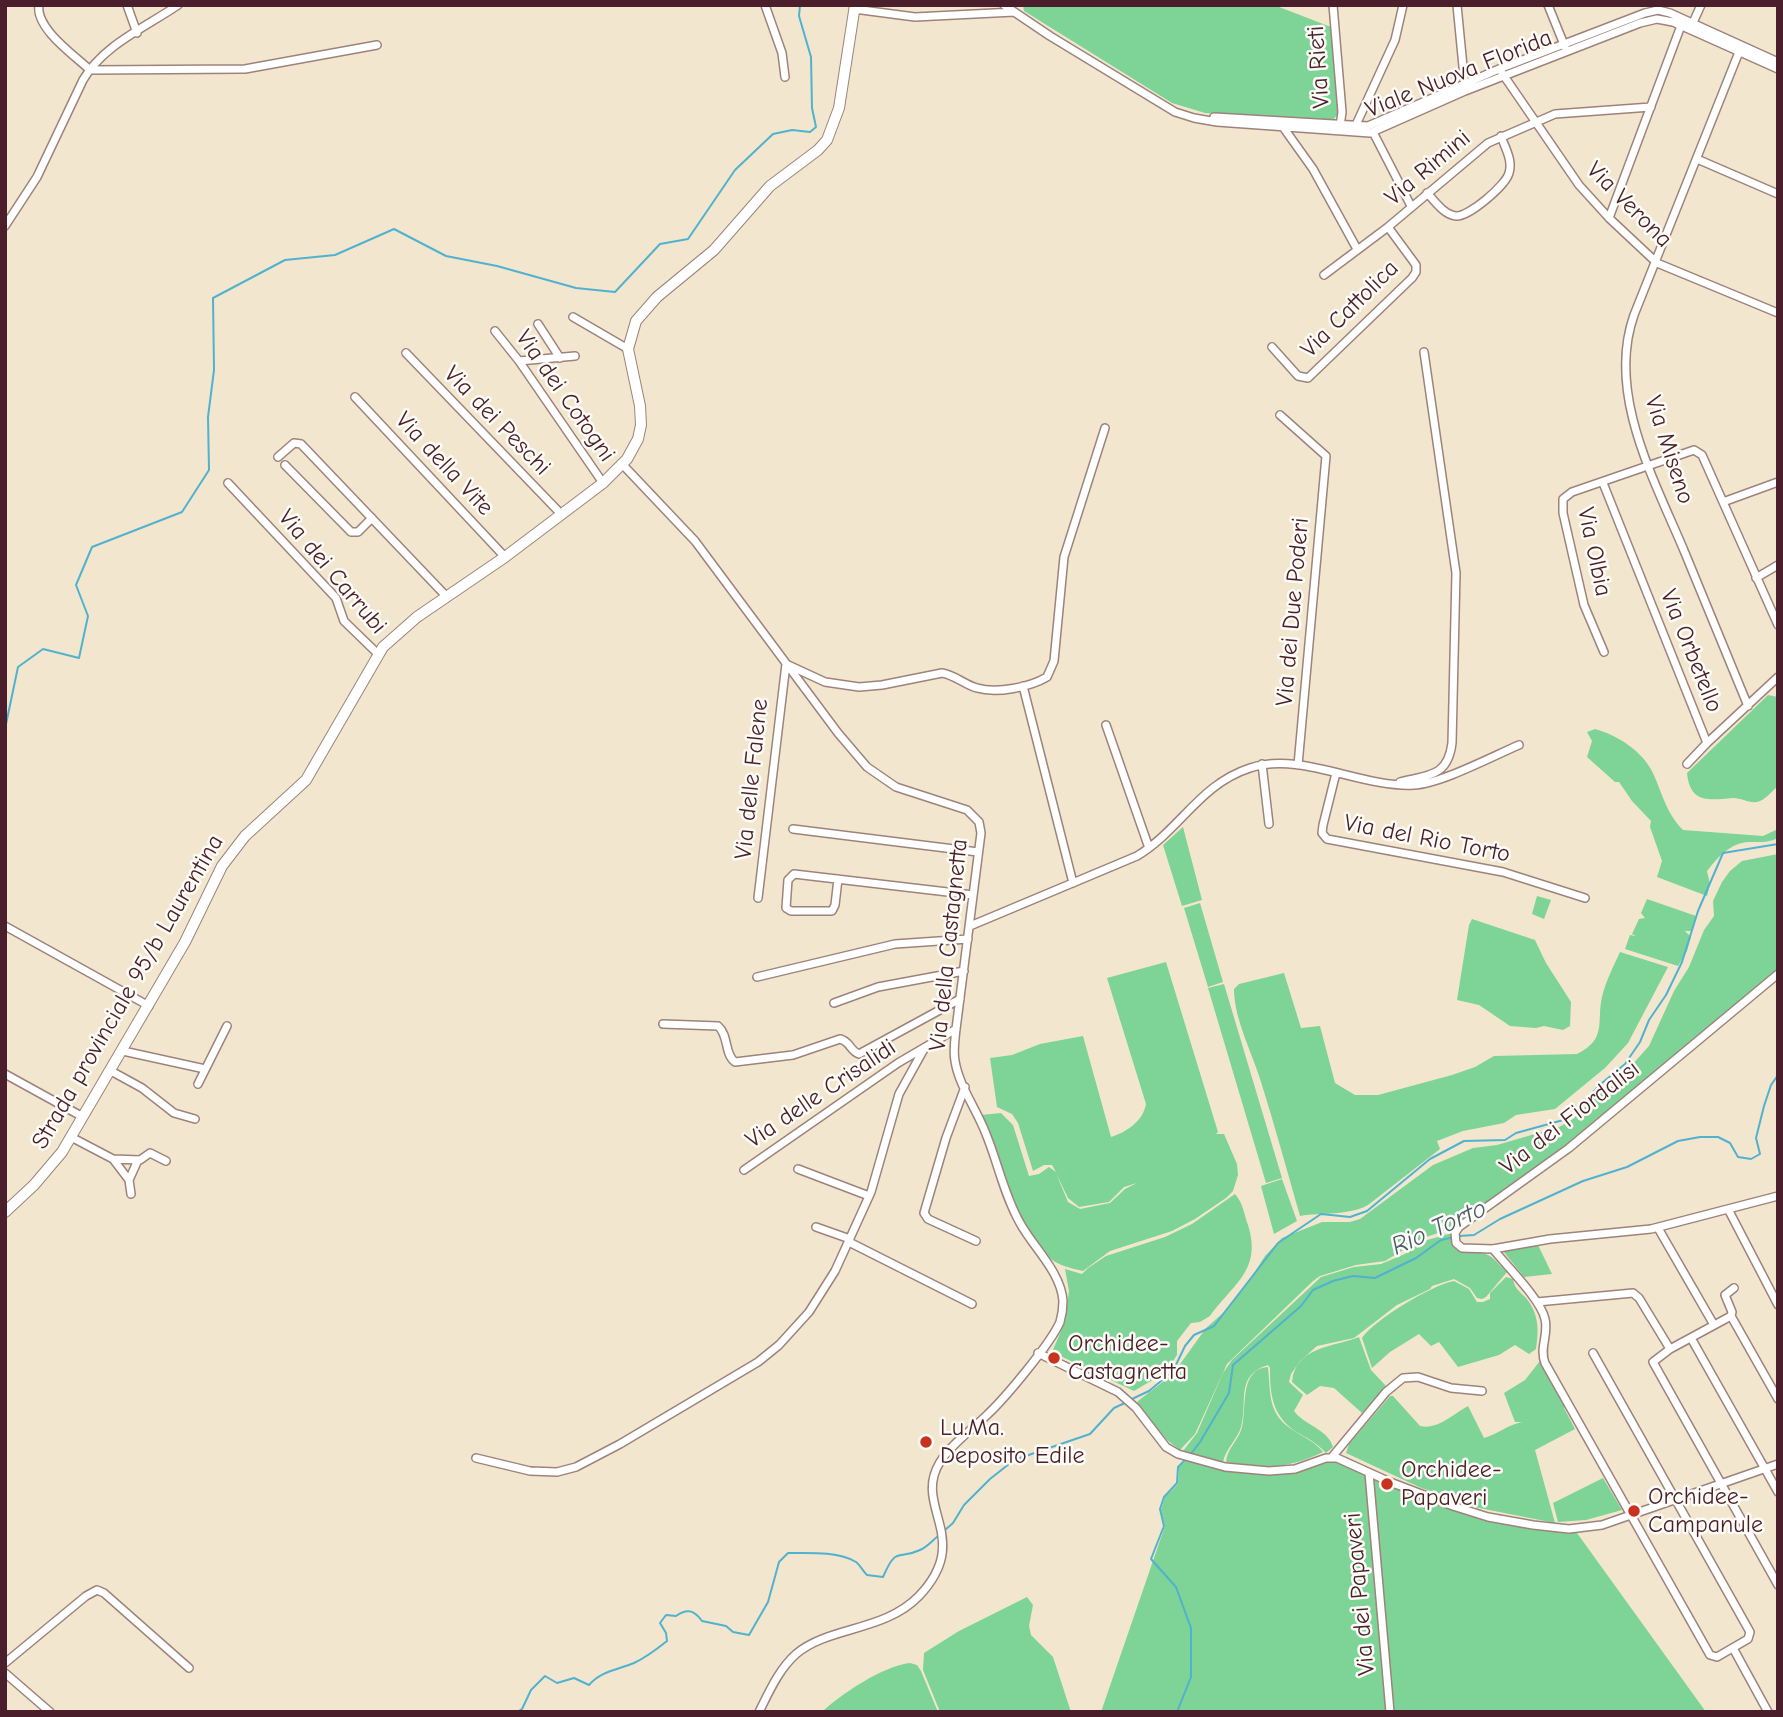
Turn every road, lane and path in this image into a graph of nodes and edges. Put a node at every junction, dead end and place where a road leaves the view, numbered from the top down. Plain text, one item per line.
1 (39, 5) edge
2 (127, 5) edge
3 (178, 5) edge
4 (765, 5) edge
5 (1004, 5) edge
6 (1333, 5) edge
7 (1403, 5) edge
8 (1457, 5) edge
9 (1548, 5) edge
10 (1702, 5) edge
11 (855, 7) edge
12 (1015, 9) edge
13 (1646, 9) edge
14 (1640, 23) junction
15 (1682, 23) junction
16 (1691, 27) junction
17 (137, 33) junction
18 (377, 45) dead end
19 (1565, 47) junction
20 (1741, 49) junction
21 (1778, 62) edge
22 (90, 69) junction
23 (1778, 69) edge
24 (1501, 72) junction
25 (785, 77) dead end
26 (1465, 88) junction
27 (1651, 107) junction
28 (1534, 122) junction
29 (1282, 125) junction
30 (1340, 126) junction
31 (1355, 127) junction
32 (1373, 132) junction
33 (1501, 136) junction
34 (1697, 159) junction
35 (1427, 193) junction
36 (1778, 194) edge
37 (1411, 206) junction
38 (1609, 218) junction
39 (5, 226) edge
40 (1388, 227) junction
41 (1357, 249) junction
42 (1657, 263) junction
43 (1324, 275) dead end
44 (1778, 313) edge
45 (573, 317) dead end
46 (538, 324) dead end
47 (495, 331) dead end
48 (1272, 347) dead end
49 (628, 349) junction
50 (1424, 352) dead end
51 (406, 353) dead end
52 (575, 356) dead end
53 (560, 358) junction
54 (519, 362) junction
55 (355, 397) dead end
56 (1280, 415) dead end
57 (1105, 428) dead end
58 (278, 457) dead end
59 (623, 464) junction
60 (285, 465) dead end
61 (1649, 467) junction
62 (1778, 482) edge
63 (229, 483) dead end
64 (603, 483) junction
65 (1603, 483) junction
66 (1723, 502) junction
67 (562, 515) junction
68 (372, 518) junction
69 (505, 557) junction
70 (1778, 565) edge
71 (1756, 578) junction
72 (446, 596) junction
73 (1778, 625) edge
74 (1604, 652) dead end
75 (377, 654) junction
76 (786, 664) junction
77 (1778, 677) edge
78 (1023, 686) junction
79 (1748, 706) junction
80 (1106, 725) dead end
81 (1707, 743) junction
82 (1519, 745) dead end
83 (1262, 764) junction
84 (1687, 764) dead end
85 (1297, 765) junction
86 (1336, 773) junction
87 (1393, 783) junction
88 (1269, 824) dead end
89 (793, 829) dead end
90 (1149, 848) junction
91 (978, 852) junction
92 (838, 879) junction
93 (1073, 883) junction
94 (973, 895) junction
95 (758, 898) dead end
96 (1585, 898) dead end
97 (5, 926) edge
98 (970, 926) junction
99 (968, 939) junction
100 (964, 971) junction
101 (1778, 974) edge
102 (757, 977) dead end
103 (960, 999) junction
104 (834, 1003) dead end
105 (149, 1006) junction
106 (663, 1024) dead end
107 (227, 1026) dead end
108 (956, 1029) junction
109 (923, 1049) junction
110 (123, 1051) junction
111 (205, 1069) junction
112 (111, 1072) junction
113 (5, 1074) edge
114 (198, 1084) dead end
115 (965, 1087) junction
116 (83, 1117) junction
117 (195, 1119) dead end
118 (71, 1137) junction
119 (113, 1159) junction
120 (138, 1160) junction
121 (166, 1161) dead end
122 (798, 1169) dead end
123 (744, 1170) dead end
124 (129, 1180) junction
125 (131, 1194) dead end
126 (869, 1196) junction
127 (1778, 1196) edge
128 (1728, 1209) junction
129 (5, 1212) edge
130 (816, 1227) dead end
131 (1658, 1227) junction
132 (850, 1241) junction
133 (976, 1241) dead end
134 (1493, 1249) junction
135 (1734, 1288) dead end
136 (1537, 1302) junction
137 (972, 1304) dead end
138 (1778, 1305) edge
139 (1731, 1316) junction
140 (1714, 1325) junction
141 (1691, 1338) junction
142 (1670, 1349) junction
143 (1038, 1353) junction
144 (1593, 1353) dead end
145 (1482, 1391) dead end
146 (1778, 1399) edge
147 (1332, 1457) junction
148 (476, 1458) dead end
149 (1778, 1464) edge
150 (1765, 1469) junction
151 (1369, 1472) junction
152 (1721, 1485) junction
153 (1778, 1492) edge
154 (1676, 1501) junction
155 (1632, 1515) junction
156 (1778, 1585) edge
157 (1733, 1648) junction
158 (5, 1663) edge
159 (189, 1668) dead end
160 (6, 1674) edge
161 (50, 1712) edge
162 (759, 1712) edge
163 (1390, 1712) edge
164 (1768, 1712) edge

1 - 22 street
2 - 17 street
3 - 17 street
4 - 25 street
5 - 12 street, Viale Nuova Florida
6 - 30 street, Via Rieti
7 - 31 street
8 - 26 street
9 - 19 street
10 - 16 street
11 - 12 street
11 - 49 main road
12 - 29 street, Viale Nuova Florida
13 - 14 street
13 - 15 street, Viale Nuova Florida
13 - 19 street, Viale Nuova Florida
14 - 15 street, Viale Nuova Florida
14 - 19 street, Viale Nuova Florida
15 - 16 street, Viale Nuova Florida
15 - 27 street
16 - 20 street, Viale Nuova Florida
17 - 22 street
18 - 22 street
19 - 24 street, Viale Nuova Florida
20 - 21 street, Viale Nuova Florida
20 - 23 street, Viale Nuova Florida
20 - 34 street, Via Miseno
22 - 39 street
24 - 26 street, Viale Nuova Florida
24 - 28 street, Via Verona
26 - 31 street, Viale Nuova Florida
26 - 32 street, Viale Nuova Florida
27 - 28 street, Via Rimini
27 - 38 street
28 - 33 street, Via Rimini
28 - 38 street, Via Verona
29 - 30 street, Viale Nuova Florida
29 - 32 street, Viale Nuova Florida
29 - 41 street
30 - 31 street, Viale Nuova Florida
32 - 37 street
33 - 35 street, Via Rimini
33 - 35 street
34 - 36 street
34 - 42 street, Via Miseno
35 - 37 street, Via Rimini
37 - 40 street, Via Rimini
38 - 42 street, Via Verona
40 - 41 street, Via Rimini
40 - 48 street, Via Cattolica
41 - 43 street, Via Rimini
42 - 44 street, Via Verona
42 - 61 street, Via Miseno
45 - 49 street
46 - 53 street
47 - 54 street, Via dei Cotogni
49 - 59 main road, Strada provinciale 95/b Laurentina
50 - 87 street
51 - 67 street, Via dei Peschi
52 - 53 street
53 - 54 street
54 - 64 street, Via dei Cotogni
55 - 69 street, Via della Vite
56 - 85 street, Via dei Due Poderi
57 - 78 street
58 - 68 street
59 - 64 main road, Strada provinciale 95/b Laurentina
59 - 76 street, Via della Castagnetta
60 - 68 street
61 - 65 street, Via Olbia
61 - 66 street, Via Olbia
61 - 79 street, Via Miseno
62 - 66 street
63 - 75 street, Via dei Carrubi
64 - 67 main road, Strada provinciale 95/b Laurentina
65 - 74 street, Via Olbia
65 - 81 street, Via Orbetello
66 - 71 street, Via Olbia
67 - 69 main road, Strada provinciale 95/b Laurentina
68 - 72 street
69 - 72 main road, Strada provinciale 95/b Laurentina
70 - 71 street
71 - 73 street, Via Olbia
72 - 75 main road, Strada provinciale 95/b Laurentina
75 - 105 main road, Strada provinciale 95/b Laurentina
76 - 78 street
76 - 91 street, Via della Castagnetta
76 - 95 street, Via delle Falene
77 - 79 street, Via Orbetello
78 - 93 street
79 - 81 street, Via Orbetello
80 - 90 street
81 - 84 street
82 - 87 street
83 - 85 street
83 - 88 street
83 - 90 street
85 - 86 street
86 - 87 street
86 - 96 street, Via del Rio Torto
89 - 91 street
90 - 93 street
91 - 94 street, Via della Castagnetta
92 - 92 street
92 - 94 street
93 - 98 street
94 - 98 street, Via della Castagnetta
97 - 105 street
98 - 99 street, Via della Castagnetta
99 - 100 street, Via della Castagnetta
99 - 102 street
100 - 103 street, Via della Castagnetta
100 - 104 street
101 - 134 street, Via dei Fiordalisi
103 - 106 street
103 - 108 street, Via della Castagnetta
105 - 110 main road, Strada provinciale 95/b Laurentina
107 - 111 street
108 - 109 street, Via delle Crisalidi
108 - 115 street, Via della Castagnetta
109 - 123 street, Via delle Crisalidi
109 - 126 street
110 - 111 street
110 - 112 main road, Strada provinciale 95/b Laurentina
111 - 114 street
112 - 116 main road, Strada provinciale 95/b Laurentina
112 - 117 street
113 - 116 street
115 - 133 street
115 - 143 street, Via della Castagnetta
116 - 118 main road, Strada provinciale 95/b Laurentina
118 - 119 street
118 - 129 main road, Strada provinciale 95/b Laurentina
119 - 120 street
119 - 124 street
120 - 121 street
120 - 124 street
122 - 126 street
124 - 125 street
126 - 132 street
127 - 128 street, Via dei Fiordalisi
128 - 131 street, Via dei Fiordalisi
128 - 138 street
130 - 132 street
131 - 134 street, Via dei Fiordalisi
131 - 140 street
132 - 137 street
132 - 148 street
134 - 136 street
135 - 139 street
136 - 142 street
136 - 155 street
139 - 140 street
139 - 146 street
140 - 141 street
141 - 142 street
141 - 150 street
142 - 152 street
143 - 147 street
143 - 162 street, Via della Castagnetta
144 - 154 street
145 - 147 street
147 - 151 street
149 - 150 street
150 - 152 street
150 - 153 street
151 - 155 street
151 - 163 street, Via dei Papaveri
152 - 154 street
152 - 156 street
154 - 155 street
154 - 157 street
155 - 157 street
157 - 164 street
158 - 159 street
160 - 161 street

